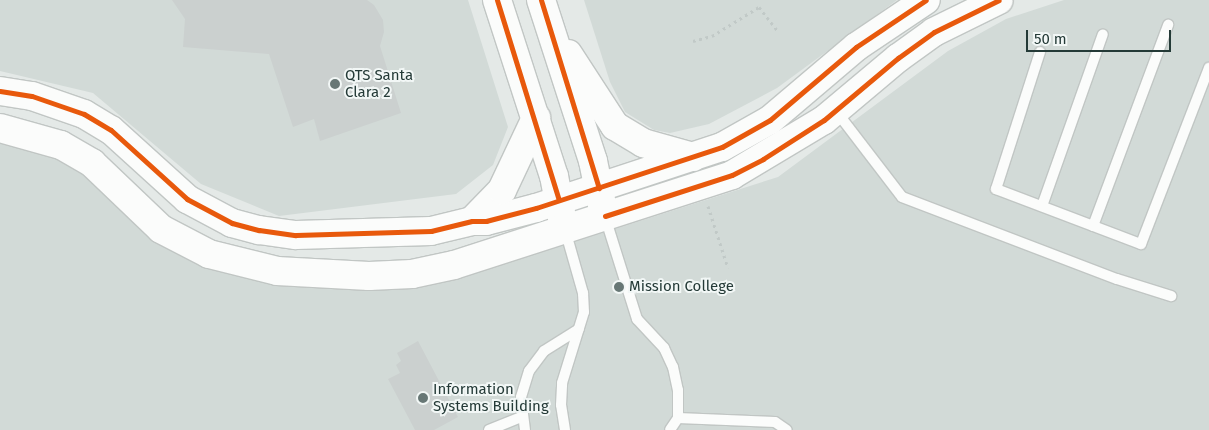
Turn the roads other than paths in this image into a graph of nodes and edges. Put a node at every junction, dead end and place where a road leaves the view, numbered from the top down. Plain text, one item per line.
1 (497, 0) edge
2 (541, 0) edge
3 (926, 0) edge
4 (999, 0) edge
5 (1168, 25) dead end
6 (551, 30) junction
7 (1103, 34) dead end
8 (1040, 52) dead end
9 (1209, 68) edge
10 (0, 90) edge
11 (836, 110) junction
12 (536, 118) junction
13 (0, 128) edge
14 (693, 157) junction
15 (599, 188) junction
16 (559, 200) junction
17 (1042, 206) junction
18 (605, 216) junction
19 (472, 221) junction
20 (1093, 226) junction
21 (565, 230) junction
22 (1171, 296) dead end
23 (578, 329) junction
24 (522, 417) junction
25 (678, 418) junction
26 (490, 430) edge
27 (525, 430) edge
28 (565, 430) edge
29 (670, 430) edge
30 (787, 430) edge

1 - 12 street
2 - 6 street
3 - 14 street
4 - 11 street
5 - 20 lane
6 - 14 street
6 - 15 street
7 - 17 lane
8 - 17 lane
9 - 20 lane
10 - 19 street
11 - 18 street
11 - 22 lane
12 - 16 street
12 - 19 street
13 - 21 street
14 - 15 street
15 - 16 street
15 - 18 street
16 - 19 street
16 - 21 street
17 - 20 lane
18 - 21 street
18 - 25 lane
21 - 23 lane
23 - 24 lane
23 - 28 lane
24 - 26 lane
24 - 27 lane
25 - 29 lane
25 - 30 lane

